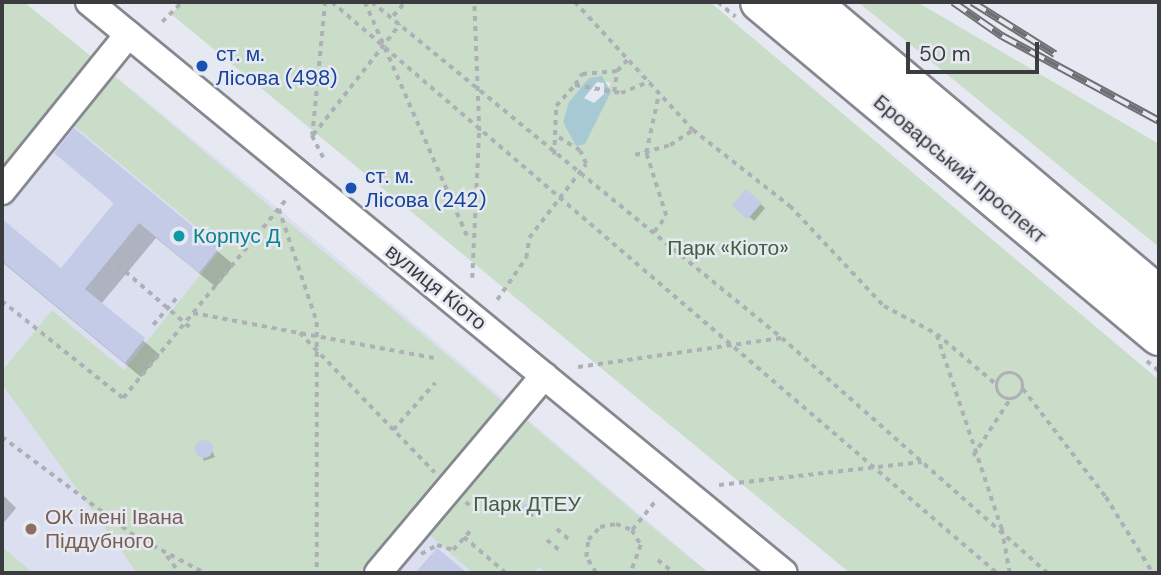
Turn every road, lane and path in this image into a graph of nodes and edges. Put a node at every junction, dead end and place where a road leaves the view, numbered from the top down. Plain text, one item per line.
1 (89, 2) edge
2 (182, 2) edge
3 (325, 2) edge
4 (332, 2) edge
5 (365, 2) edge
6 (372, 2) edge
7 (405, 2) edge
8 (474, 2) edge
9 (575, 2) edge
10 (760, 2) edge
11 (810, 2) edge
12 (392, 17) junction
13 (162, 22) dead end
14 (400, 24) junction
15 (128, 34) junction
16 (382, 48) junction
17 (629, 58) junction
18 (617, 71) junction
19 (650, 81) junction
20 (575, 85) junction
21 (476, 87) junction
22 (613, 92) junction
23 (659, 93) junction
24 (693, 130) junction
25 (479, 131) junction
26 (312, 136) junction
27 (559, 138) junction
28 (646, 153) junction
29 (554, 155) junction
30 (635, 155) dead end
31 (323, 158) dead end
32 (580, 173) junction
33 (2, 191) edge
34 (288, 197) dead end
35 (559, 200) junction
36 (279, 209) junction
37 (654, 232) junction
38 (470, 241) junction
39 (118, 265) dead end
40 (472, 278) dead end
41 (1159, 296) edge
42 (177, 297) dead end
43 (497, 300) dead end
44 (2, 301) edge
45 (167, 308) junction
46 (193, 313) junction
47 (185, 323) junction
48 (153, 325) dead end
49 (193, 330) dead end
50 (300, 333) junction
51 (937, 334) junction
52 (313, 335) junction
53 (1159, 336) edge
54 (782, 338) junction
55 (730, 344) junction
56 (314, 347) junction
57 (434, 358) dead end
58 (578, 367) dead end
59 (544, 376) junction
60 (435, 383) dead end
61 (997, 385) junction
62 (1023, 389) junction
63 (1010, 399) junction
64 (393, 430) junction
65 (2, 437) edge
66 (974, 456) junction
67 (922, 462) junction
68 (872, 468) junction
69 (719, 485) dead end
70 (448, 487) junction
71 (657, 499) dead end
72 (557, 529) dead end
73 (1002, 529) junction
74 (632, 530) junction
75 (470, 531) dead end
76 (464, 537) junction
77 (547, 540) dead end
78 (571, 541) dead end
79 (403, 542) junction
80 (562, 552) dead end
81 (165, 555) junction
82 (658, 560) dead end
83 (180, 573) edge
84 (205, 573) edge
85 (317, 573) edge
86 (378, 573) edge
87 (506, 573) edge
88 (595, 573) edge
89 (631, 573) edge
90 (674, 573) edge
91 (784, 573) edge
92 (997, 573) edge
93 (1010, 573) edge
94 (1048, 573) edge
95 (1153, 573) edge

1 - 15 street, вулиця Кіото
2 - 13 path
3 - 26 path
4 - 16 path
5 - 16 path
6 - 12 path
7 - 12 path
8 - 21 path
9 - 17 path
10 - 53 highway, Броварський проспект
11 - 41 highway, Броварський проспект
12 - 14 path
14 - 16 path
14 - 21 path
15 - 33 street
15 - 59 street, вулиця Кіото
16 - 25 path
16 - 26 path
16 - 38 path
17 - 18 path
17 - 19 path
18 - 20 path
18 - 22 path
19 - 22 path
19 - 23 path
20 - 22 path
20 - 27 path
21 - 25 path
21 - 29 path
23 - 24 path
23 - 28 path
24 - 28 path
24 - 51 path
25 - 35 path
25 - 38 path
26 - 31 path
27 - 29 path
27 - 32 path
28 - 30 path
28 - 37 path
29 - 32 path
32 - 35 path
32 - 37 path
34 - 36 path
35 - 43 path
35 - 55 path
36 - 46 path
36 - 52 path
37 - 54 path
38 - 40 path
39 - 45 path
42 - 45 path
44 - 47 path
45 - 47 path
45 - 48 path
46 - 47 path
46 - 50 path
47 - 49 path
50 - 52 path
50 - 56 path
51 - 61 path
51 - 66 path
52 - 56 path
52 - 57 path
54 - 55 path
54 - 67 path
55 - 58 path
55 - 68 path
56 - 64 path
56 - 85 path
59 - 70 street
59 - 91 street, вулиця Кіото
60 - 64 path
61 - 62 path
61 - 63 path
62 - 63 path
62 - 95 path
63 - 66 path
64 - 70 path
65 - 81 path
66 - 73 path
67 - 68 path
67 - 73 path
68 - 69 path
68 - 92 path
70 - 79 street
71 - 74 path
72 - 78 path
73 - 93 path
73 - 94 path
74 - 88 path
74 - 89 path
75 - 76 path
76 - 79 path
76 - 87 path
77 - 80 path
79 - 86 street
81 - 83 path
81 - 84 path
82 - 90 path

